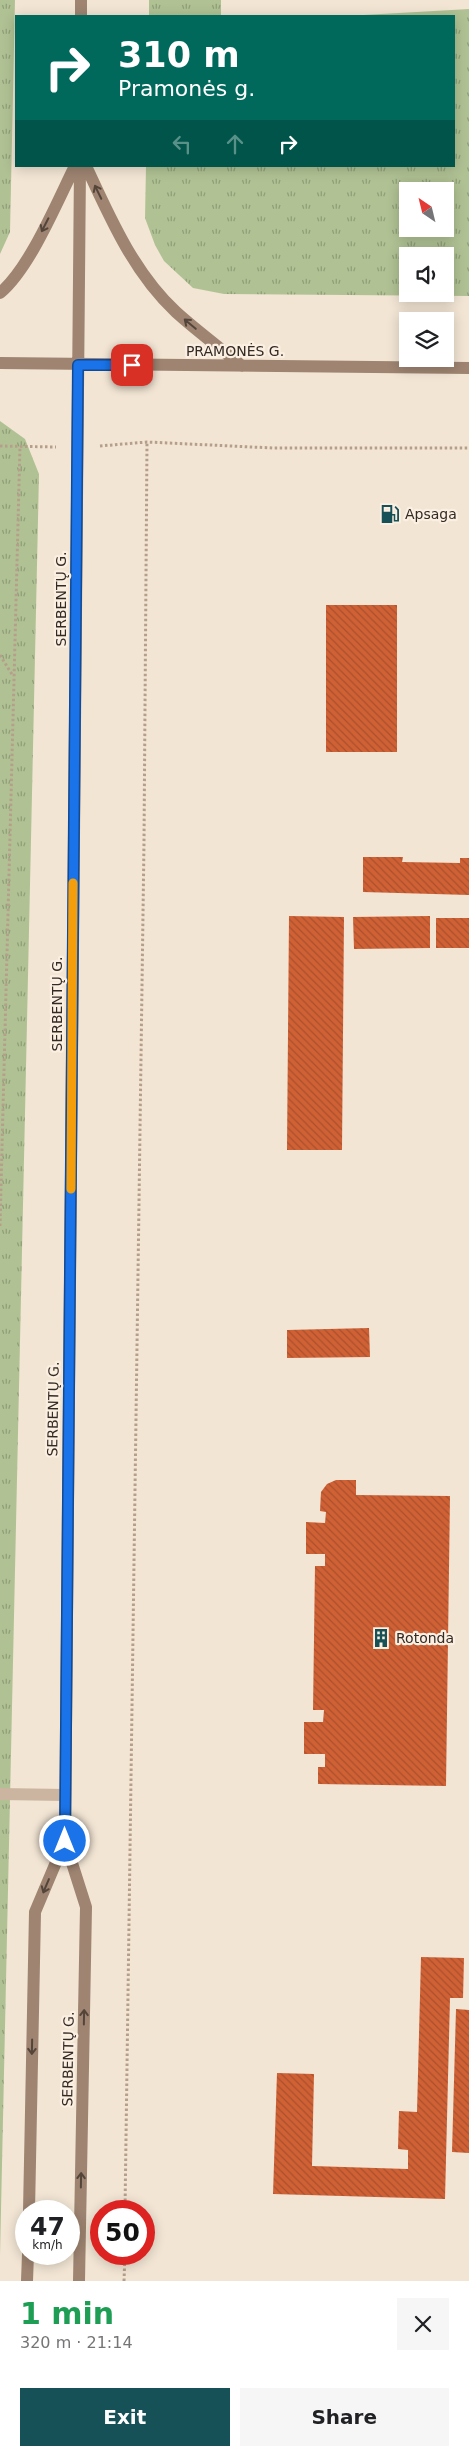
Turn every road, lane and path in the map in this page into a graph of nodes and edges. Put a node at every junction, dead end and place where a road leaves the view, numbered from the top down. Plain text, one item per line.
1 (81, 0) edge
2 (81, 15) edge
3 (74, 167) edge
4 (80, 167) edge
5 (86, 167) edge
6 (0, 292) edge
7 (0, 363) edge
8 (78, 365) junction
9 (242, 366) junction
10 (469, 368) edge
11 (147, 442) junction
12 (0, 446) edge
13 (20, 446) junction
14 (77, 447) junction
15 (469, 448) edge
16 (0, 655) edge
17 (14, 678) junction
18 (0, 1226) edge
19 (0, 1794) edge
20 (65, 1795) junction
21 (65, 1841) junction
22 (29, 2200) edge
23 (126, 2200) edge
24 (28, 2265) edge
25 (125, 2265) edge
26 (27, 2281) edge
27 (79, 2281) edge
28 (124, 2281) edge

1 - 2 main road
3 -> 6 main road
4 - 8 main road, SERBENTŲ G.
9 -> 5 main road
7 - 8 main road, PRAMONĖS G.
8 - 9 main road, PRAMONĖS G.
8 - 14 main road, SERBENTŲ G.
9 - 10 main road, PRAMONĖS G.
11 - 14 path
11 - 15 path
11 - 23 path
12 - 13 path
13 - 14 path
13 - 17 path
14 - 20 main road, SERBENTŲ G.
16 - 17 path
17 - 18 path
19 - 20 street
20 - 21 main road, SERBENTŲ G.
21 -> 22 main road, SERBENTŲ G.
27 -> 21 main road, SERBENTŲ G.
24 - 26 main road
25 - 28 path

